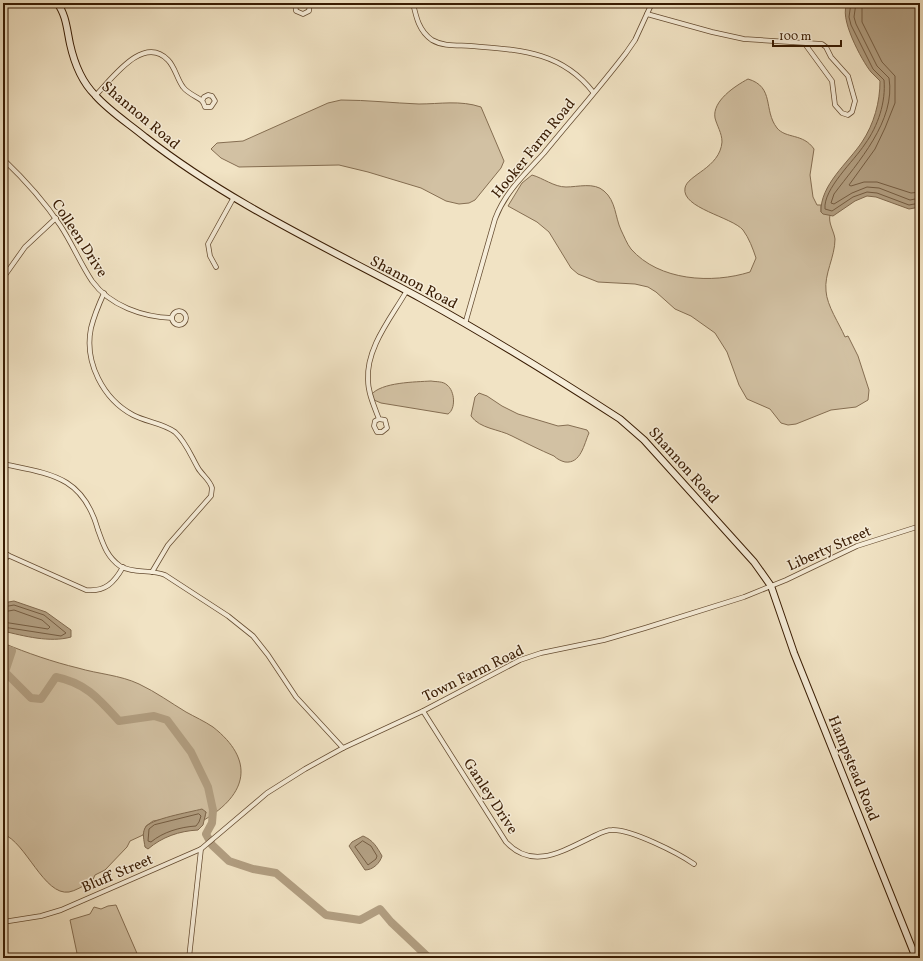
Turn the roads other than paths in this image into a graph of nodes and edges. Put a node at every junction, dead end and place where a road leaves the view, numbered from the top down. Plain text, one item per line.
1 (295, 3) edge
2 (310, 3) edge
3 (412, 3) edge
4 (652, 3) edge
5 (61, 4) edge
6 (647, 14) junction
7 (805, 44) junction
8 (593, 92) junction
9 (95, 96) junction
10 (202, 101) dead end
11 (4, 162) edge
12 (234, 197) junction
13 (56, 218) junction
14 (216, 267) dead end
15 (3, 278) edge
16 (406, 292) junction
17 (104, 293) junction
18 (172, 318) dead end
19 (465, 324) junction
20 (379, 419) dead end
21 (3, 464) edge
22 (920, 526) edge
23 (5, 554) edge
24 (3, 563) edge
25 (123, 567) junction
26 (152, 572) junction
27 (771, 586) junction
28 (423, 711) junction
29 (343, 748) junction
30 (231, 824) joint
31 (201, 849) junction
32 (694, 864) dead end
33 (3, 922) edge
34 (189, 958) edge
35 (916, 958) edge

1 - 2 street
3 - 8 street
4 - 6 street, Hooker Farm Road
5 - 9 street, Shannon Road
6 - 7 street
6 - 8 street, Hooker Farm Road
7 - 7 street
8 - 19 street, Hooker Farm Road
9 - 10 street
9 - 12 street, Shannon Road
11 - 13 street, Colleen Drive
12 - 14 street
12 - 16 street, Shannon Road
13 - 15 street
13 - 17 street, Colleen Drive
16 - 19 street, Shannon Road
16 - 20 street
17 - 18 street, Colleen Drive
17 - 26 street
19 - 27 street, Shannon Road
21 - 25 street
22 - 27 street, Liberty Street
23 - 24 street
23 - 25 street
25 - 26 street
26 - 29 street
27 - 28 street, Town Farm Road
27 - 35 street, Hampstead Road
28 - 29 street, Town Farm Road
28 - 32 street, Ganley Drive
29 - 30 street, Town Farm Road
30 - 31 street, Bluff Street
31 - 33 street, Bluff Street
31 - 34 street

